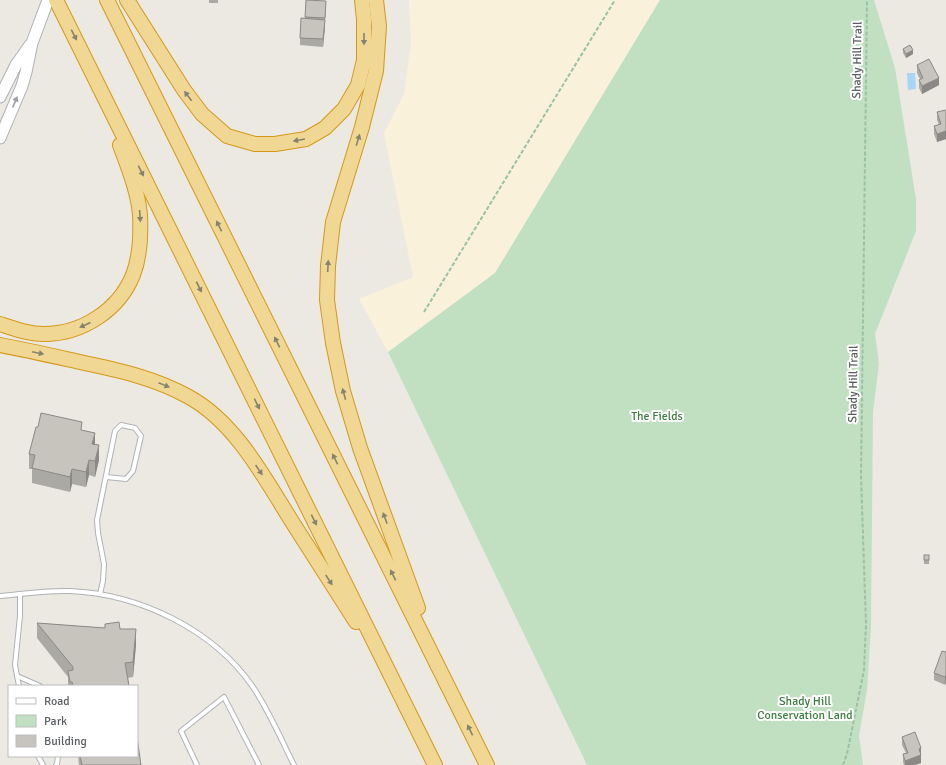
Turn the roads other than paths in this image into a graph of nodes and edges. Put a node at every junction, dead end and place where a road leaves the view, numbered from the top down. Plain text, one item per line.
1 (48, 0) edge
2 (56, 0) edge
3 (107, 0) edge
4 (127, 0) edge
5 (362, 0) edge
6 (376, 0) edge
7 (32, 43) junction
8 (93, 73) junction
9 (0, 97) edge
10 (0, 138) edge
11 (0, 324) edge
12 (0, 345) edge
13 (106, 477) junction
14 (20, 594) junction
15 (100, 594) junction
16 (0, 596) edge
17 (442, 673) junction
18 (17, 676) junction
19 (394, 680) junction
20 (19, 685) edge
21 (38, 685) edge
22 (197, 765) edge
23 (258, 765) edge
24 (294, 765) edge
25 (435, 765) edge
26 (487, 765) edge

1 - 7 main road
2 -> 8 highway
17 -> 3 highway
5 -> 4 highway
17 -> 6 highway
7 - 9 main road
10 -> 7 main road
8 -> 11 highway
8 -> 19 highway
12 -> 19 highway
13 - 13 lane
13 - 15 lane
14 - 15 lane
14 - 16 lane
14 - 18 lane
15 - 24 lane
26 -> 17 highway
18 - 20 lane
18 - 21 lane
19 - 25 highway
22 - 23 lane

